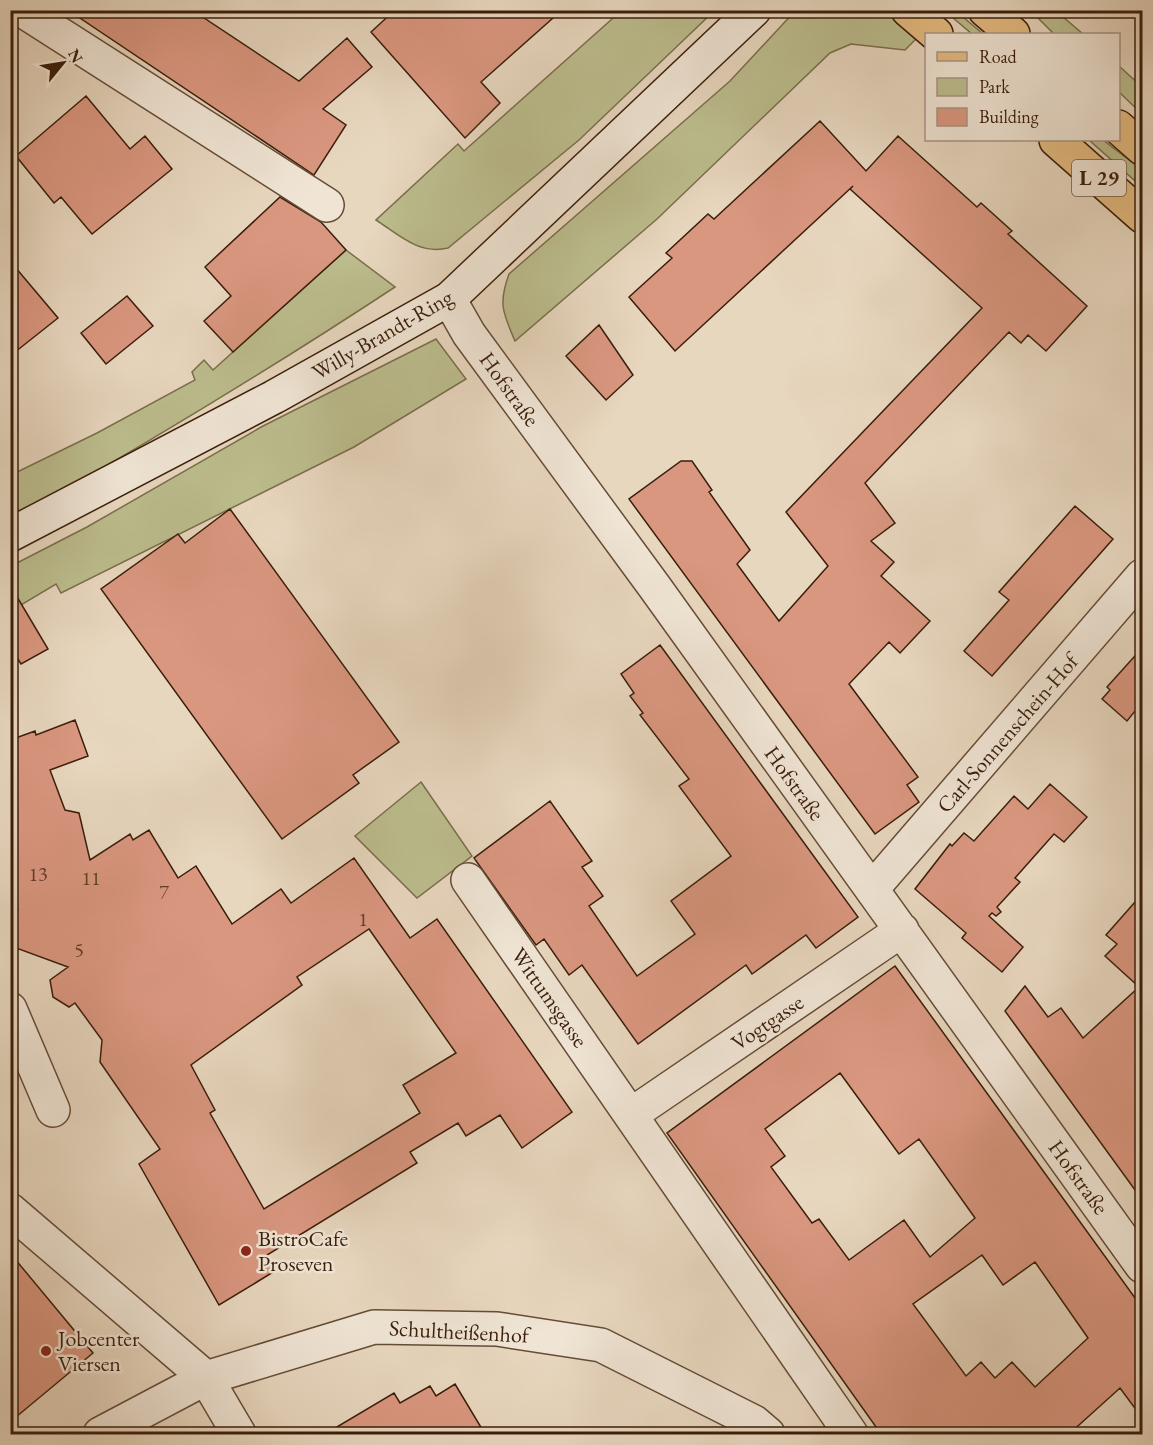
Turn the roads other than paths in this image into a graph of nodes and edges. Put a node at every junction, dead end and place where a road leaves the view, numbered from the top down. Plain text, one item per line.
1 (22, 10) edge
2 (754, 10) edge
3 (908, 10) edge
4 (985, 10) edge
5 (935, 33) edge
6 (1012, 33) edge
7 (1120, 128) edge
8 (1057, 141) edge
9 (1143, 148) edge
10 (327, 205) dead end
11 (1143, 216) edge
12 (449, 299) junction
13 (10, 536) edge
14 (1143, 576) edge
15 (468, 880) dead end
16 (872, 889) junction
17 (902, 930) junction
18 (10, 1009) edge
19 (53, 1110) dead end
20 (632, 1114) junction
21 (10, 1210) edge
22 (1143, 1266) edge
23 (206, 1378) junction
24 (99, 1434) edge
25 (239, 1434) edge
26 (768, 1434) edge
27 (851, 1434) edge

1 - 10 street
2 - 12 street, Willy-Brandt-Ring
3 - 5 main road
4 - 6 main road
7 - 9 main road, L 29
8 - 11 main road, L 29
12 - 13 street, Willy-Brandt-Ring
12 - 16 street, Hofstraße
14 - 16 street, Carl-Sonnenschein-Hof
15 - 20 street, Wittumsgasse
16 - 17 street, Hofstraße
17 - 20 street, Vogtgasse
17 - 22 street, Hofstraße
18 - 19 street
20 - 27 street
21 - 23 street
23 - 24 street, Schultheißenhof
23 - 25 street
23 - 26 street, Schultheißenhof

